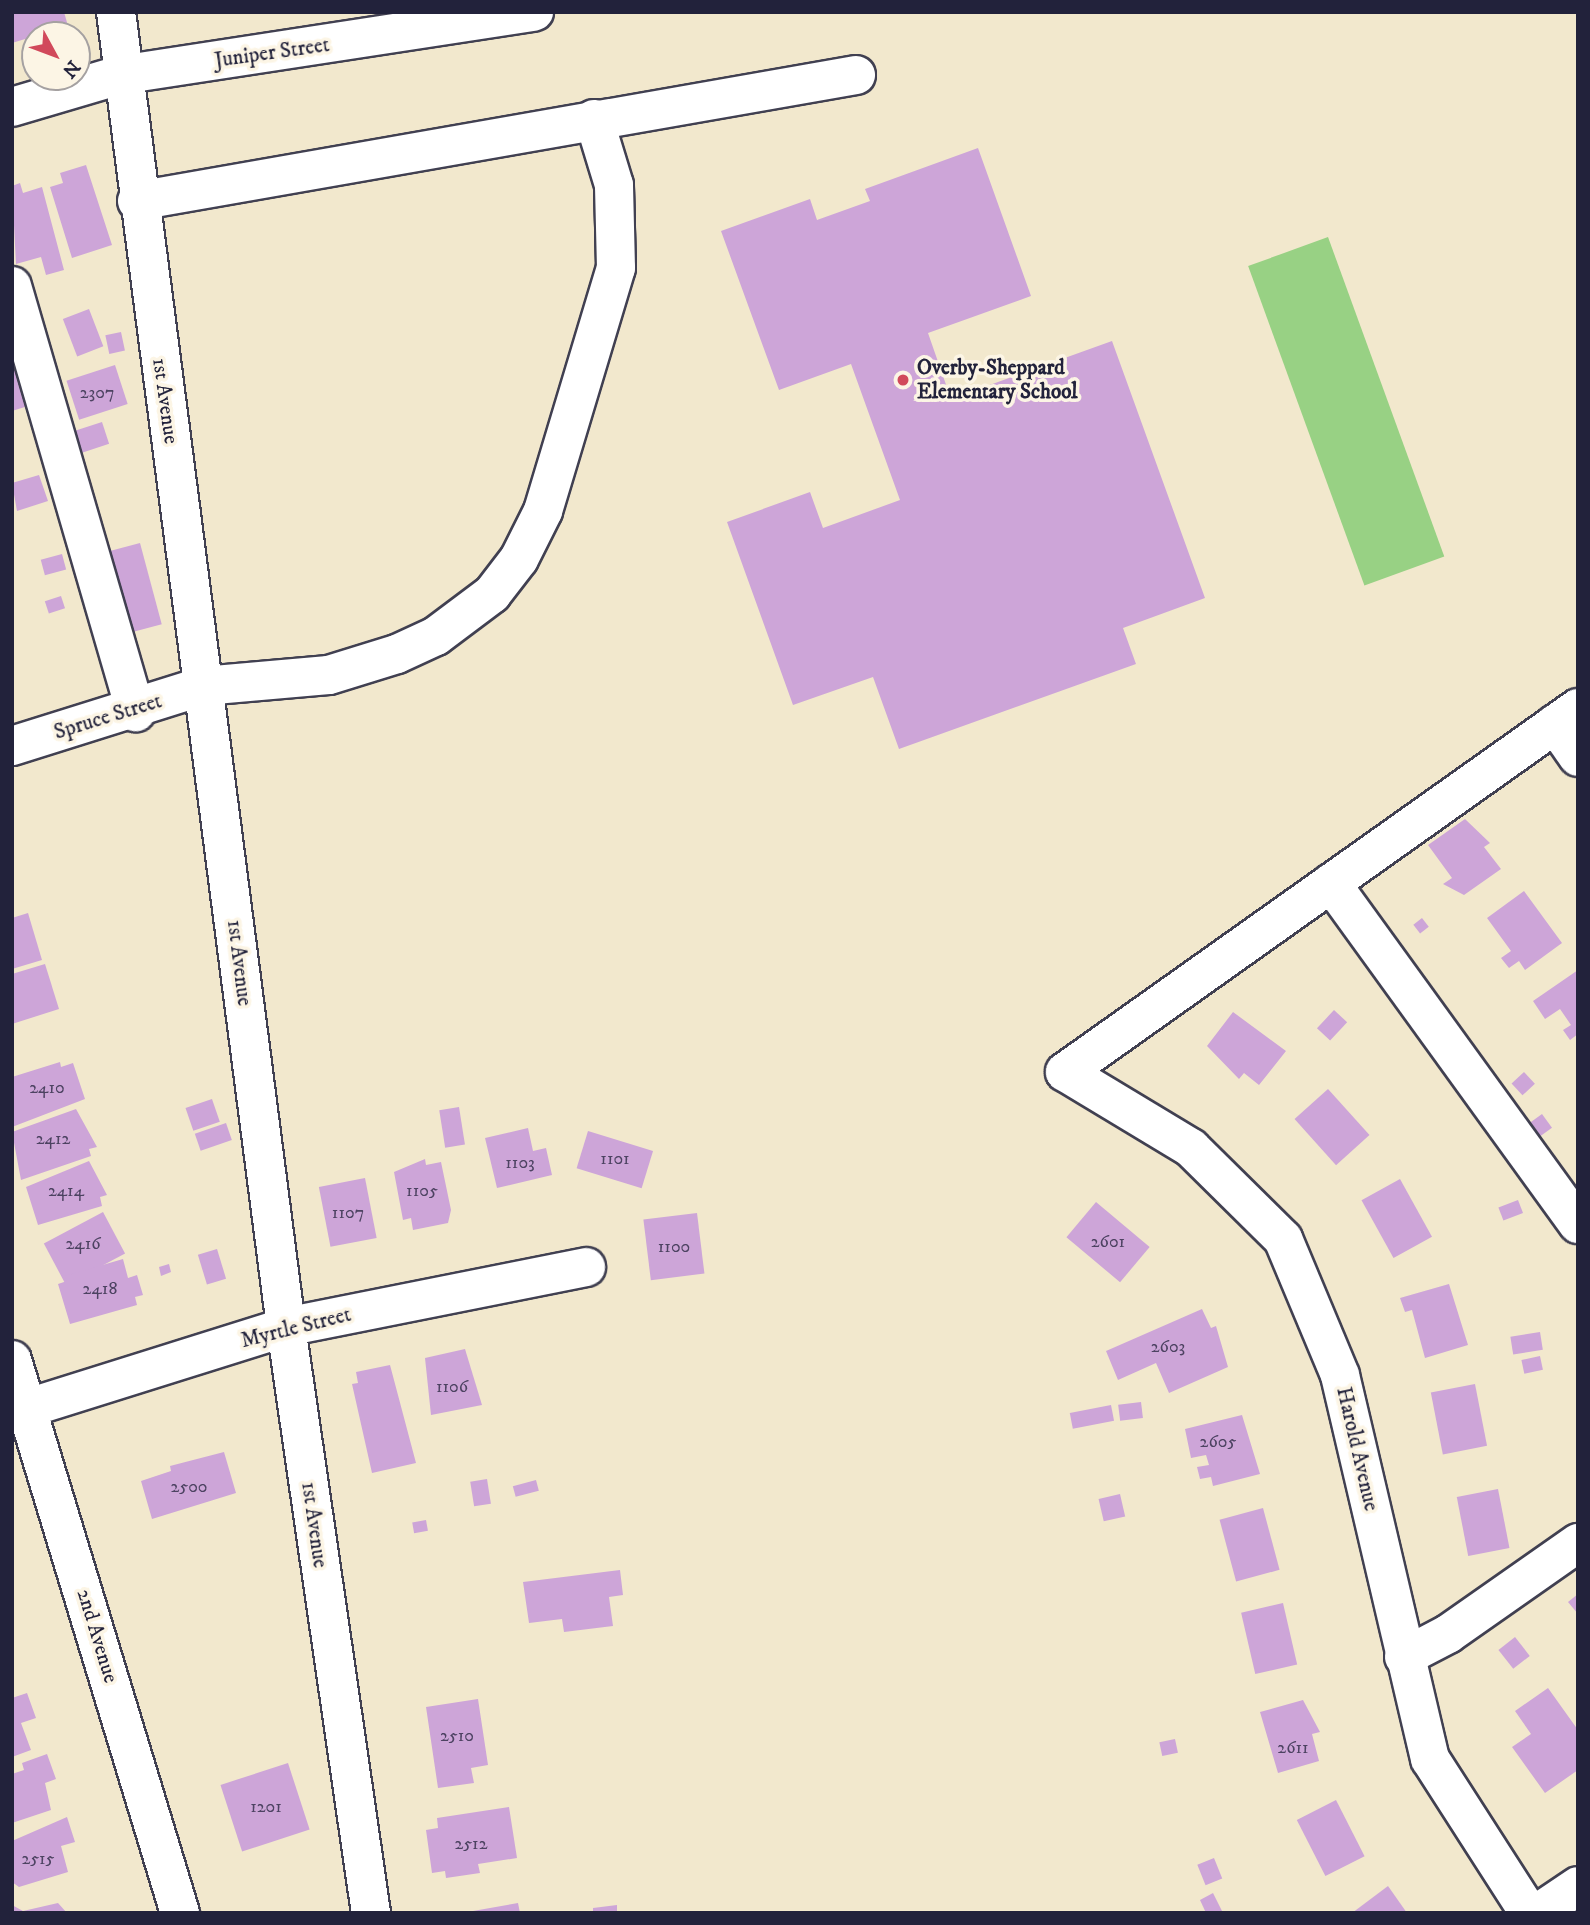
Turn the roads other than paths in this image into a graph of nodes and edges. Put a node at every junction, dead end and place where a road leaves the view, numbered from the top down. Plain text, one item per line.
1 (116, 12) edge
2 (534, 12) edge
3 (331, 29) edge
4 (120, 75) junction
5 (856, 75) dead end
6 (12, 107) edge
7 (594, 119) junction
8 (137, 201) junction
9 (12, 286) edge
10 (204, 686) junction
11 (136, 712) junction
12 (1566, 716) edge
13 (12, 746) edge
14 (1578, 757) edge
15 (1331, 883) junction
16 (1578, 1224) edge
17 (586, 1267) dead end
18 (286, 1326) junction
19 (12, 1360) edge
20 (20, 1410) edge
21 (1578, 1543) edge
22 (1404, 1657) junction
23 (1578, 1886) edge
24 (180, 1913) edge
25 (371, 1913) edge
26 (1529, 1913) edge
27 (1538, 1913) edge

1 - 4 street, 1st Avenue
2 - 3 street, Juniper Street
3 - 4 street, Juniper Street
4 - 6 street, Juniper Street
4 - 8 street, 1st Avenue
5 - 7 street
7 - 8 street
7 - 10 street, Spruce Street
8 - 10 street, 1st Avenue
9 - 11 street
10 - 11 street, Spruce Street
10 - 18 street, 1st Avenue
11 - 13 street, Spruce Street
12 - 14 street
12 - 15 street
15 - 16 street
15 - 22 street, Harold Avenue
17 - 18 street, Myrtle Street
18 - 20 street, Myrtle Street
18 - 25 street, 1st Avenue
19 - 20 street, 2nd Avenue
20 - 24 street, 2nd Avenue
21 - 22 street
22 - 26 street, Harold Avenue
23 - 27 street

